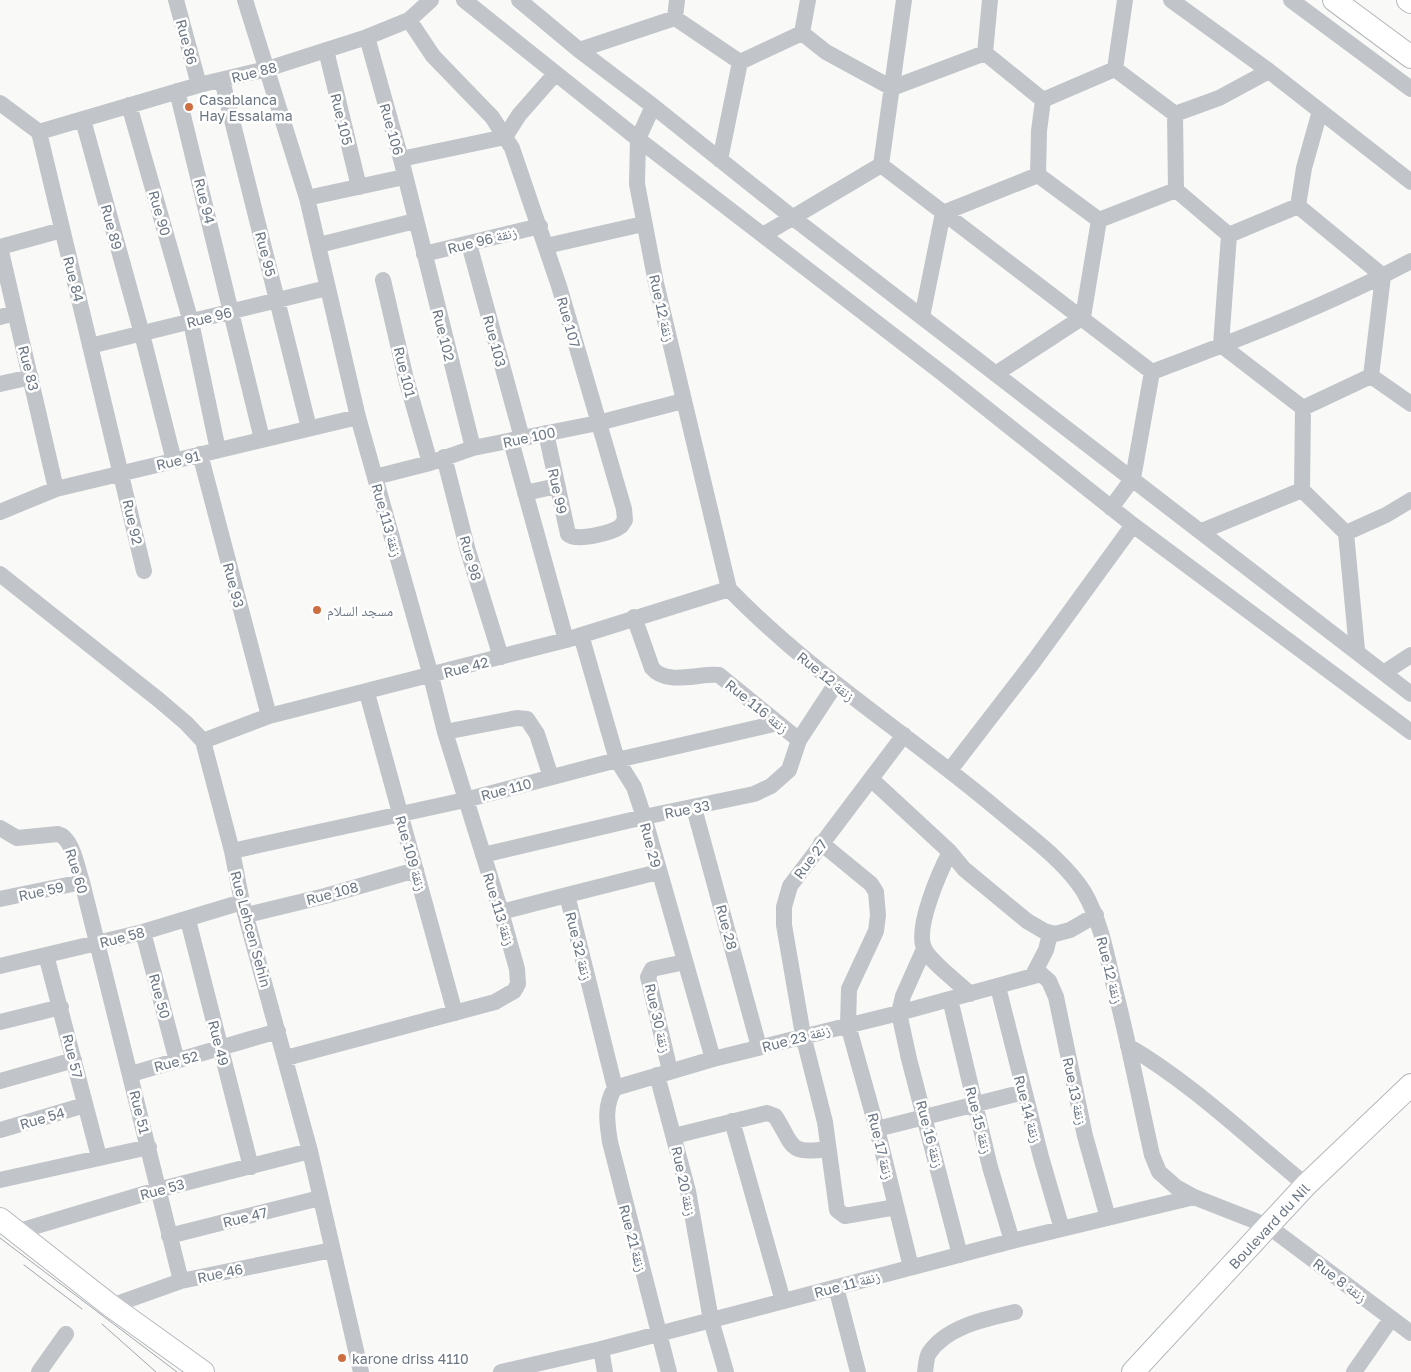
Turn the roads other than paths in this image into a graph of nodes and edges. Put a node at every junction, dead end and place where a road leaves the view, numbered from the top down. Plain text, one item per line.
1 (176, 0) edge
2 (245, 0) edge
3 (431, 0) edge
4 (464, 0) edge
5 (520, 0) edge
6 (677, 0) edge
7 (808, 0) edge
8 (904, 0) edge
9 (990, 0) edge
10 (1125, 0) edge
11 (1171, 0) edge
12 (1292, 0) edge
13 (1334, 0) edge
14 (537, 7) edge
15 (676, 18) junction
16 (409, 20) junction
17 (802, 33) junction
18 (367, 37) junction
19 (326, 50) junction
20 (579, 50) junction
21 (985, 53) junction
22 (1411, 58) edge
23 (740, 62) junction
24 (268, 69) junction
25 (1115, 69) junction
26 (1269, 71) junction
27 (556, 74) junction
28 (222, 80) junction
29 (199, 85) junction
30 (892, 88) junction
31 (1411, 89) edge
32 (177, 91) junction
33 (1043, 100) junction
34 (0, 104) edge
35 (128, 105) junction
36 (653, 106) junction
37 (1320, 111) junction
38 (1175, 114) junction
39 (83, 120) junction
40 (39, 132) junction
41 (505, 137) junction
42 (638, 139) junction
43 (401, 159) junction
44 (720, 160) junction
45 (881, 166) junction
46 (1038, 175) junction
47 (404, 177) junction
48 (1411, 182) edge
49 (359, 187) junction
50 (1176, 190) junction
51 (307, 198) junction
52 (1298, 206) junction
53 (943, 213) junction
54 (792, 217) junction
55 (1100, 220) junction
56 (415, 221) junction
57 (643, 224) junction
58 (540, 226) junction
59 (62, 230) junction
60 (763, 234) junction
61 (1229, 235) junction
62 (469, 244) junction
63 (319, 245) junction
64 (546, 246) junction
65 (0, 247) edge
66 (424, 254) junction
67 (1411, 261) edge
68 (1383, 276) junction
69 (383, 280) dead end
70 (327, 288) junction
71 (277, 300) junction
72 (232, 311) junction
73 (8, 315) edge
74 (922, 317) junction
75 (1083, 317) junction
76 (191, 322) junction
77 (142, 334) junction
78 (1221, 345) junction
79 (90, 346) junction
80 (1152, 372) junction
81 (996, 373) junction
82 (1372, 376) junction
83 (31, 377) junction
84 (0, 384) edge
85 (683, 401) junction
86 (1411, 404) edge
87 (1303, 408) junction
88 (358, 417) junction
89 (598, 423) junction
90 (309, 428) junction
91 (546, 433) junction
92 (262, 440) junction
93 (516, 440) junction
94 (472, 448) junction
95 (218, 450) junction
96 (200, 454) junction
97 (437, 460) junction
98 (174, 461) junction
99 (121, 473) junction
100 (375, 477) junction
101 (1132, 478) junction
102 (557, 486) junction
103 (56, 489) junction
104 (1302, 490) junction
105 (525, 493) junction
106 (1411, 500) edge
107 (1111, 508) junction
108 (0, 512) edge
109 (1133, 526) junction
110 (1202, 531) junction
111 (1346, 533) junction
112 (582, 538) joint
113 (144, 572) dead end
114 (2, 579) edge
115 (728, 589) junction
116 (634, 617) junction
117 (573, 638) junction
118 (1357, 650) junction
119 (1411, 655) edge
120 (501, 657) junction
121 (1384, 672) junction
122 (432, 676) junction
123 (835, 685) junction
124 (367, 693) junction
125 (1411, 694) edge
126 (269, 716) junction
127 (778, 723) junction
128 (445, 732) junction
129 (1411, 732) edge
130 (904, 735) junction
131 (799, 740) junction
132 (203, 741) junction
133 (617, 760) junction
134 (950, 770) junction
135 (551, 777) junction
136 (870, 779) junction
137 (465, 800) junction
138 (694, 808) junction
139 (401, 814) junction
140 (644, 817) junction
141 (0, 828) edge
142 (17, 838) junction
143 (0, 842) edge
144 (821, 843) junction
145 (232, 851) junction
146 (950, 852) junction
147 (483, 855) junction
148 (416, 870) junction
149 (658, 872) junction
150 (82, 882) junction
151 (567, 895) junction
152 (0, 899) edge
153 (245, 908) junction
154 (501, 912) junction
155 (1096, 916) junction
156 (188, 920) junction
157 (143, 932) junction
158 (1050, 934) junction
159 (97, 943) junction
160 (924, 948) junction
161 (46, 955) junction
162 (685, 962) junction
163 (0, 966) edge
164 (1033, 975) junction
165 (998, 987) junction
166 (970, 994) junction
167 (950, 999) junction
168 (61, 1008) junction
169 (455, 1013) junction
170 (900, 1013) junction
171 (0, 1022) edge
172 (848, 1024) junction
173 (278, 1031) junction
174 (803, 1035) junction
175 (1128, 1046) junction
176 (759, 1048) junction
177 (220, 1049) junction
178 (286, 1058) junction
179 (712, 1059) junction
180 (74, 1060) junction
181 (177, 1061) junction
182 (663, 1073) junction
183 (131, 1074) junction
184 (0, 1081) edge
185 (1411, 1085) edge
186 (615, 1088) junction
187 (1024, 1092) junction
188 (974, 1104) junction
189 (85, 1105) junction
190 (926, 1116) junction
191 (732, 1121) junction
192 (877, 1129) junction
193 (0, 1130) edge
194 (674, 1136) junction
195 (149, 1147) junction
196 (827, 1150) junction
197 (310, 1151) junction
198 (99, 1157) junction
199 (251, 1167) junction
200 (1159, 1172) joint
201 (0, 1180) edge
202 (1306, 1185) junction
203 (157, 1190) junction
204 (1194, 1197) junction
205 (320, 1198) junction
206 (896, 1207) junction
207 (1108, 1218) junction
208 (8, 1226) edge
209 (1268, 1226) junction
210 (1062, 1229) junction
211 (170, 1236) junction
212 (1012, 1241) junction
213 (332, 1250) junction
214 (960, 1255) junction
215 (911, 1267) junction
216 (181, 1282) junction
217 (836, 1287) junction
218 (783, 1301) junction
219 (111, 1306) junction
220 (1015, 1312) dead end
221 (1391, 1319) junction
222 (711, 1320) junction
223 (658, 1333) junction
224 (1411, 1333) edge
225 (66, 1334) dead end
226 (601, 1349) junction
227 (545, 1367) edge
228 (39, 1372) edge
229 (203, 1372) edge
230 (361, 1372) edge
231 (501, 1372) edge
232 (605, 1372) edge
233 (669, 1372) edge
234 (726, 1372) edge
235 (858, 1372) edge
236 (925, 1372) edge
237 (1133, 1372) edge
238 (1354, 1372) edge

1 - 29 street, Rue 86
2 - 24 street, Rue 113 زنقة
3 - 16 street, Rue 88
4 - 27 street
5 - 14 street
6 - 15 street
7 - 17 street
8 - 30 street
9 - 21 street
10 - 25 street
11 - 26 street
12 - 31 street
13 - 22 street
14 - 20 street
15 - 20 street
15 - 23 street
16 - 18 street, Rue 88
16 - 41 street, Rue 107
17 - 23 street
17 - 30 street
18 - 19 street, Rue 88
18 - 43 street, Rue 106
19 - 24 street, Rue 88
19 - 49 street, Rue 105
20 - 36 street
21 - 30 street
21 - 33 street
23 - 44 street
24 - 28 street, Rue 88
24 - 51 street, Rue 113 زنقة
25 - 33 street
25 - 38 street
26 - 37 street
26 - 38 street
27 - 41 street
27 - 42 street
28 - 29 street, Rue 88
28 - 71 street, Rue 95
29 - 32 street, Rue 88
30 - 45 street
32 - 35 street, Rue 88
32 - 72 street, Rue 94
33 - 46 street
34 - 40 street
35 - 39 street, Rue 88
35 - 76 street, Rue 90
36 - 42 street, Rue 12 زنقة
36 - 44 street
37 - 48 street
37 - 52 street
38 - 50 street
39 - 40 street, Rue 88
39 - 77 street, Rue 89
40 - 59 street, Rue 84
41 - 43 street
41 - 58 street, Rue 107
42 - 57 street, Rue 12 زنقة
42 - 60 street
43 - 47 street, Rue 106
44 - 54 street
45 - 53 street
45 - 54 street
46 - 53 street
46 - 55 street
47 - 49 street
47 - 56 street, Rue 106
49 - 51 street
50 - 55 street
50 - 61 street
51 - 63 street, Rue 113 زنقة
52 - 61 street
52 - 68 street
53 - 74 street
53 - 75 street
54 - 60 street
54 - 74 street
55 - 75 street
56 - 63 street
56 - 66 street, Rue 102
57 - 64 street
57 - 85 street, Rue 12 زنقة
58 - 62 street, Rue 96 زنقة
58 - 64 street, Rue 107
59 - 65 street
59 - 79 street, Rue 84
60 - 107 street
61 - 78 street
62 - 66 street, Rue 96 زنقة
62 - 93 street, Rue 103
63 - 70 street, Rue 113 زنقة
64 - 89 street, Rue 107
65 - 73 street, Rue 83
66 - 94 street, Rue 102
67 - 68 street
68 - 78 street
68 - 82 street
69 - 97 street, Rue 101
70 - 71 street, Rue 96
70 - 88 street, Rue 113 زنقة
71 - 72 street, Rue 96
71 - 90 street, Rue 95
72 - 76 street, Rue 96
72 - 92 street, Rue 94
73 - 83 street, Rue 83
74 - 81 street
75 - 80 street
75 - 81 street
76 - 77 street, Rue 96
76 - 95 street, Rue 90
77 - 79 street, Rue 96
77 - 98 street, Rue 89
78 - 80 street
78 - 87 street
79 - 99 street, Rue 84
80 - 101 street
81 - 101 street
82 - 86 street
82 - 87 street
83 - 84 street
83 - 103 street, Rue 83
85 - 89 street, Rue 100
85 - 115 street, Rue 12 زنقة
87 - 104 street
88 - 90 street, Rue 91
88 - 100 street, Rue 113 زنقة
89 - 91 street, Rue 100
89 - 112 street, Rue 107
90 - 92 street, Rue 91
91 - 93 street, Rue 100
91 - 102 street, Rue 99
92 - 95 street, Rue 91
93 - 94 street, Rue 100
93 - 105 street, Rue 103
94 - 97 street, Rue 100
95 - 96 street, Rue 91
96 - 98 street, Rue 91
96 - 126 street, Rue 93
97 - 100 street, Rue 100
97 - 120 street, Rue 98
98 - 99 street, Rue 91
99 - 103 street, Rue 91
99 - 113 street, Rue 92
100 - 122 street, Rue 113 زنقة
101 - 107 street
101 - 110 street
102 - 105 street
102 - 112 street, Rue 99
103 - 108 street, Rue 91
104 - 110 street
104 - 111 street
105 - 117 street, Rue 29
106 - 111 street
107 - 109 street
109 - 129 street
109 - 134 street
110 - 118 street
111 - 118 street
114 - 132 street, Rue Lehcen Sehin
115 - 116 street, Rue 42
115 - 123 street, Rue 12 زنقة
116 - 117 street, Rue 42
116 - 127 street, Rue 116 زنقة
117 - 120 street, Rue 42
117 - 133 street, Rue 29
118 - 121 street
119 - 121 street
120 - 122 street, Rue 42
121 - 125 street
122 - 124 street, Rue 42
122 - 128 street, Rue 113 زنقة
123 - 130 street, Rue 12 زنقة
123 - 131 street, Rue 33
124 - 126 street, Rue 42
124 - 139 street, Rue 109 زنقة
126 - 132 street, Rue 42
127 - 131 street, Rue 116 زنقة
127 - 133 street, Rue 110
128 - 135 street
128 - 137 street, Rue 113 زنقة
130 - 134 street, Rue 12 زنقة
130 - 136 street, Rue 27
131 - 138 street, Rue 33
132 - 145 street, Rue Lehcen Sehin
133 - 135 street, Rue 110
133 - 140 street, Rue 29
134 - 155 street, Rue 12 زنقة
135 - 137 street, Rue 110
136 - 144 street, Rue 27
136 - 146 street
137 - 139 street, Rue 110
137 - 147 street, Rue 113 زنقة
138 - 140 street, Rue 33
138 - 176 street, Rue 28
139 - 145 street, Rue 110
139 - 148 street, Rue 109 زنقة
140 - 147 street, Rue 33
140 - 149 street, Rue 29
141 - 142 street
142 - 143 street
142 - 150 street, Rue 60
144 - 172 street, Rue 17 زنقة
144 - 174 street, Rue 27
145 - 153 street, Rue Lehcen Sehin
146 - 158 street
146 - 160 street
147 - 154 street, Rue 113 زنقة
148 - 153 street, Rue 108
148 - 169 street, Rue 109 زنقة
149 - 151 street, Rue 32 زنقة
149 - 162 street, Rue 29
150 - 152 street, Rue 59
150 - 159 street, Rue 60
151 - 154 street
151 - 186 street, Rue 32 زنقة
153 - 156 street, Rue 58
153 - 173 street, Rue Lehcen Sehin
154 - 169 street, Rue 113 زنقة
155 - 158 street
155 - 175 street, Rue 12 زنقة
156 - 157 street, Rue 58
156 - 177 street, Rue 49
157 - 159 street, Rue 58
157 - 181 street, Rue 50
158 - 164 street
159 - 161 street, Rue 58
159 - 183 street, Rue 51
160 - 166 street
160 - 170 street
161 - 163 street, Rue 58
161 - 168 street, Rue 57
162 - 179 street, Rue 29
162 - 182 street, Rue 30 زنقة
164 - 165 street, Rue 23 زنقة
164 - 207 street, Rue 13 زنقة
165 - 166 street, Rue 23 زنقة
165 - 187 street, Rue 14 زنقة
166 - 167 street, Rue 23 زنقة
167 - 170 street, Rue 23 زنقة
167 - 188 street, Rue 15 زنقة
168 - 171 street
168 - 180 street, Rue 57
169 - 178 street
170 - 172 street, Rue 23 زنقة
170 - 190 street, Rue 16 زنقة
172 - 174 street, Rue 23 زنقة
172 - 192 street, Rue 17 زنقة
173 - 177 street, Rue 52
173 - 178 street, Rue Lehcen Sehin
174 - 176 street, Rue 23 زنقة
174 - 196 street, Rue 27
175 - 200 street, Rue 12 زنقة
175 - 202 street
176 - 179 street, Rue 23 زنقة
177 - 181 street, Rue 52
177 - 199 street, Rue 49
178 - 197 street, Rue Lehcen Sehin
179 - 182 street, Rue 23 زنقة
180 - 184 street
180 - 189 street, Rue 57
181 - 183 street, Rue 52
182 - 186 street, Rue 23 زنقة
182 - 194 street, Rue 20 زنقة
183 - 195 street, Rue 51
185 - 202 street, Boulevard du Nil
186 - 223 street, Rue 21 زنقة
187 - 188 street
187 - 210 street, Rue 14 زنقة
188 - 190 street
188 - 212 street, Rue 15 زنقة
189 - 193 street, Rue 54
189 - 198 street, Rue 57
190 - 192 street
190 - 214 street, Rue 16 زنقة
191 - 194 street
191 - 196 street
191 - 218 street
192 - 206 street, Rue 17 زنقة
194 - 222 street, Rue 20 زنقة
195 - 198 street
195 - 203 street, Rue 51
196 - 206 street, Rue 27
197 - 199 street, Rue 53
197 - 205 street, Rue Lehcen Sehin
198 - 201 street
199 - 203 street, Rue 53
200 - 204 street, Rue 8 زنقة
202 - 209 street, Boulevard du Nil
203 - 208 street, Rue 53
203 - 211 street, Rue 51
204 - 207 street, Rue 11 زنقة
204 - 209 street, Rue 8 زنقة
205 - 211 street, Rue 47
205 - 213 street, Rue Lehcen Sehin
206 - 215 street, Rue 17 زنقة
207 - 210 street, Rue 11 زنقة
208 - 219 street
209 - 221 street, Rue 8 زنقة
209 - 237 street, Boulevard du Nil
210 - 212 street, Rue 11 زنقة
211 - 216 street, Rue 51
212 - 214 street, Rue 11 زنقة
213 - 216 street, Rue 46
213 - 230 street, Rue Lehcen Sehin
214 - 215 street, Rue 11 زنقة
215 - 217 street, Rue 11 زنقة
216 - 219 street, Rue 46
217 - 218 street, Rue 11 زنقة
217 - 235 street
218 - 222 street, Rue 11 زنقة
219 - 229 street
220 - 236 street
221 - 224 street, Rue 8 زنقة
221 - 238 street
222 - 223 street, Rue 11 زنقة
222 - 234 street, Rue 20 زنقة
223 - 226 street, Rue 11 زنقة
223 - 233 street, Rue 21 زنقة
225 - 228 street
226 - 227 street, Rue 11 زنقة
226 - 232 street
227 - 231 street, Rue 11 زنقة

